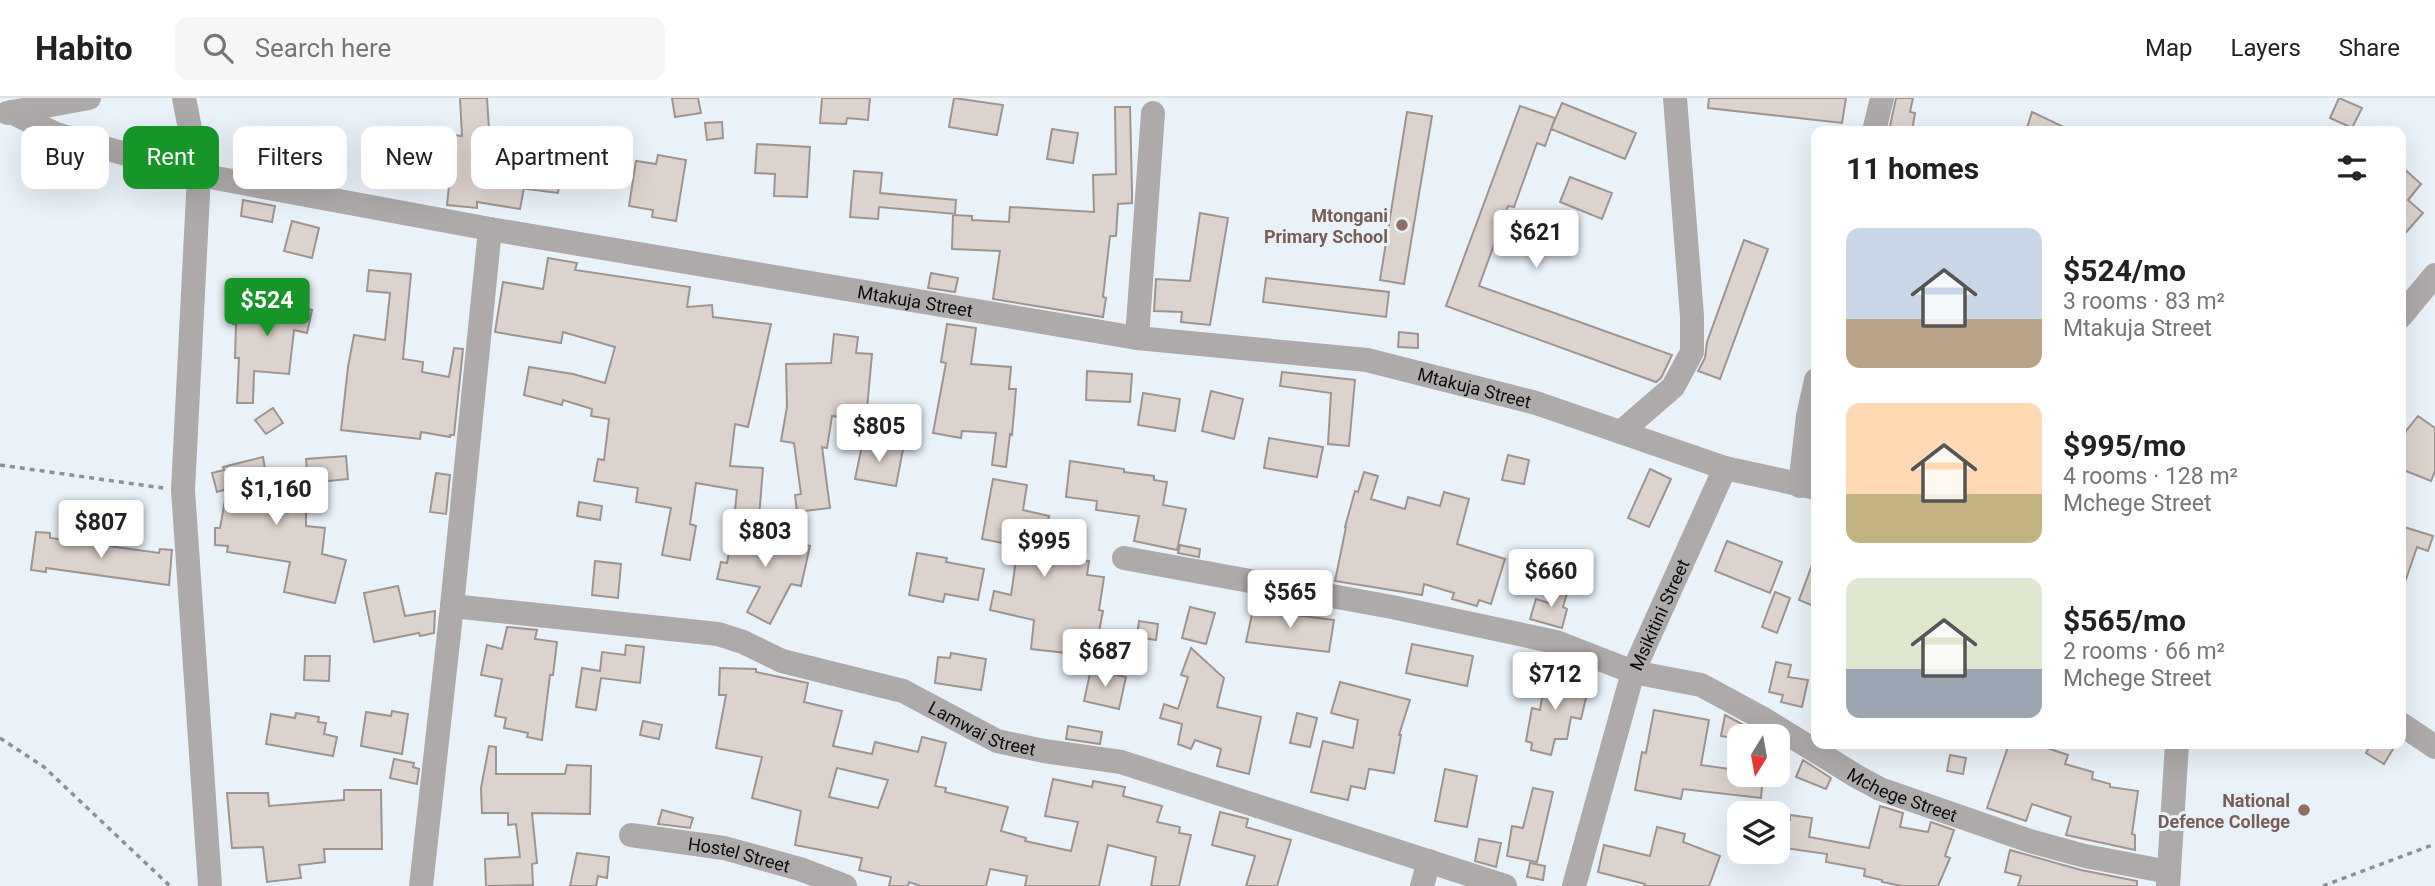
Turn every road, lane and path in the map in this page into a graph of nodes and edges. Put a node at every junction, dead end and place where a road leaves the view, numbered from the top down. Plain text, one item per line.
1 (89, 98) edge
2 (184, 98) edge
3 (1675, 98) edge
4 (1882, 98) edge
5 (5, 113) edge
6 (1153, 113) dead end
7 (189, 126) edge
8 (1875, 126) edge
9 (123, 153) edge
10 (219, 179) edge
11 (198, 189) edge
12 (490, 229) junction
13 (2433, 283) edge
14 (2406, 304) edge
15 (1137, 338) junction
16 (1811, 402) edge
17 (1621, 432) junction
18 (0, 465) edge
19 (1725, 468) junction
20 (1808, 487) edge
21 (183, 490) junction
22 (1124, 558) dead end
23 (452, 606) junction
24 (1633, 672) junction
25 (2406, 727) edge
26 (0, 738) edge
27 (2435, 747) edge
28 (1811, 748) edge
29 (1812, 749) edge
30 (2177, 749) edge
31 (631, 835) dead end
32 (2435, 844) edge
33 (1429, 861) junction
34 (2169, 879) edge
35 (170, 886) edge
36 (210, 886) edge
37 (421, 886) edge
38 (845, 886) edge
39 (1422, 886) edge
40 (1505, 886) edge
41 (1574, 886) edge
42 (2323, 886) edge

1 - 5 street
2 - 7 street
3 - 17 street
4 - 8 street
5 - 9 street, Mtakuja Street
6 - 15 street
10 - 12 street, Mtakuja Street
11 - 21 street
12 - 15 street, Mtakuja Street
12 - 23 street
13 - 14 street
15 - 17 street, Mtakuja Street
16 - 20 street
17 - 19 street, Mtakuja Street
18 - 21 path
19 - 20 street, Mtakuja Street
19 - 24 street, Msikitini Street
21 - 36 street
22 - 24 street, Mchege Street
23 - 33 street, Lamwai Street
23 - 37 street
24 - 28 street, Mchege Street
24 - 41 street, Msikitini Street
25 - 27 street
26 - 35 path
29 - 34 street, Mchege Street
30 - 34 street
31 - 38 street, Hostel Street
32 - 42 path
33 - 39 street
33 - 40 street, Lamwai Street

